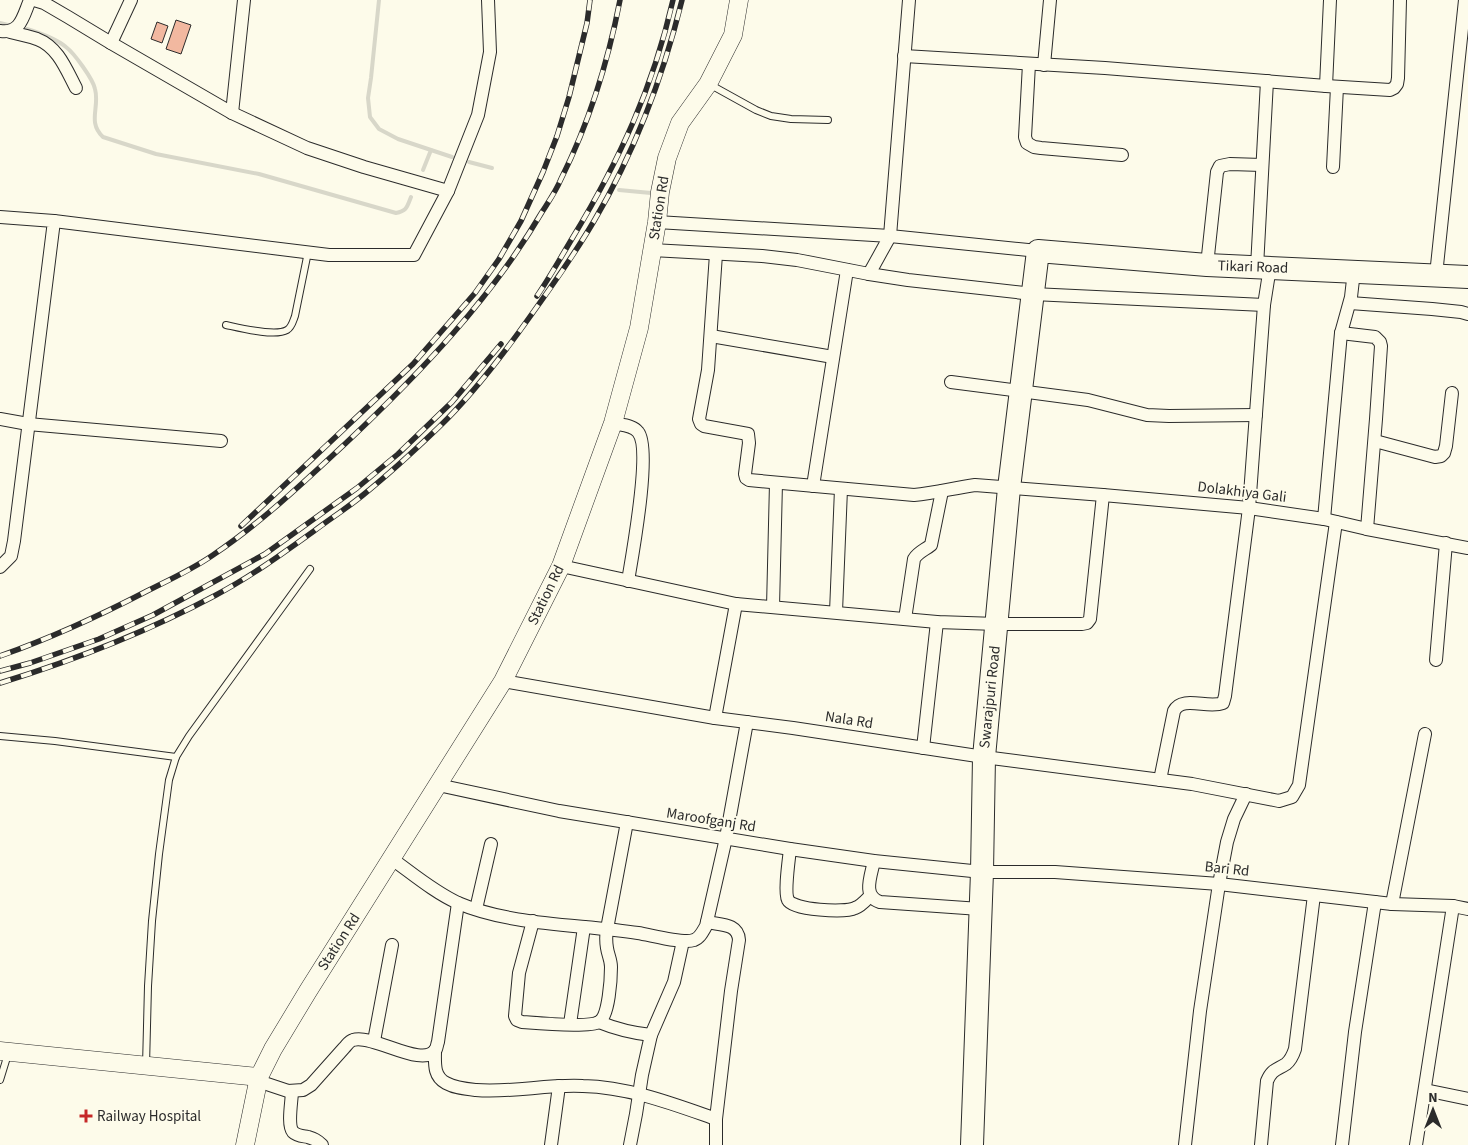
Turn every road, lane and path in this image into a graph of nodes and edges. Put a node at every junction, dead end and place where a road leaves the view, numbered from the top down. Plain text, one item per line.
1 (30, 0) edge
2 (131, 0) edge
3 (244, 0) edge
4 (488, 0) edge
5 (739, 0) edge
6 (909, 0) edge
7 (1050, 0) edge
8 (1330, 0) edge
9 (1400, 0) edge
10 (1465, 0) edge
11 (41, 1) edge
12 (5, 32) edge
13 (111, 44) junction
14 (904, 56) junction
15 (1029, 64) junction
16 (1044, 65) junction
17 (1267, 81) junction
18 (708, 84) junction
19 (1331, 86) junction
20 (76, 88) dead end
21 (232, 113) junction
22 (828, 120) dead end
23 (1122, 155) dead end
24 (1262, 165) junction
25 (1333, 167) dead end
26 (448, 191) junction
27 (0, 217) edge
28 (54, 221) junction
29 (657, 222) junction
30 (890, 236) junction
31 (652, 250) junction
32 (1038, 251) junction
33 (308, 252) junction
34 (716, 254) junction
35 (1207, 265) junction
36 (1263, 267) junction
37 (847, 270) junction
38 (1354, 271) junction
39 (869, 274) junction
40 (1436, 275) junction
41 (1468, 277) edge
42 (1033, 294) junction
43 (1350, 303) junction
44 (1264, 305) junction
45 (1468, 314) edge
46 (226, 326) dead end
47 (1341, 333) junction
48 (711, 336) junction
49 (833, 357) junction
50 (951, 382) dead end
51 (1021, 392) junction
52 (1452, 393) dead end
53 (1256, 415) junction
54 (0, 419) edge
55 (613, 423) junction
56 (28, 424) junction
57 (221, 441) dead end
58 (1375, 441) junction
59 (776, 482) junction
60 (813, 486) junction
61 (842, 488) junction
62 (1009, 488) junction
63 (942, 491) junction
64 (1103, 494) junction
65 (1249, 508) junction
66 (1330, 521) junction
67 (1366, 529) junction
68 (1446, 543) junction
69 (1468, 548) edge
70 (561, 566) junction
71 (0, 568) edge
72 (310, 569) dead end
73 (628, 581) junction
74 (736, 604) junction
75 (773, 608) junction
76 (836, 612) junction
77 (904, 619) junction
78 (937, 622) junction
79 (997, 624) junction
80 (1436, 660) dead end
81 (503, 681) junction
82 (715, 718) junction
83 (746, 722) junction
84 (1425, 734) dead end
85 (0, 736) edge
86 (923, 748) junction
87 (176, 757) junction
88 (984, 757) junction
89 (1160, 780) junction
90 (438, 785) junction
91 (1246, 794) junction
92 (627, 822) junction
93 (726, 838) junction
94 (491, 844) dead end
95 (790, 849) junction
96 (392, 859) junction
97 (874, 861) junction
98 (982, 872) junction
99 (1219, 884) junction
100 (1314, 895) junction
101 (870, 896) junction
102 (1375, 902) junction
103 (458, 903) junction
104 (1392, 904) junction
105 (1452, 906) junction
106 (476, 909) junction
107 (980, 909) junction
108 (1468, 909) edge
109 (533, 921) junction
110 (707, 922) junction
111 (584, 927) junction
112 (607, 929) junction
113 (683, 941) junction
114 (392, 945) dead end
115 (599, 1022) junction
116 (570, 1024) junction
117 (651, 1035) junction
118 (374, 1041) junction
119 (435, 1050) junction
120 (4, 1052) edge
121 (146, 1067) junction
122 (258, 1079) junction
123 (0, 1080) edge
124 (559, 1086) junction
125 (1425, 1090) junction
126 (292, 1091) junction
127 (639, 1094) junction
128 (1468, 1099) edge
129 (716, 1119) junction
130 (245, 1145) edge
131 (322, 1145) edge
132 (551, 1145) edge
133 (630, 1145) edge
134 (716, 1145) edge
135 (972, 1145) edge
136 (1185, 1145) edge
137 (1261, 1145) edge
138 (1342, 1145) edge
139 (1416, 1145) edge

1 - 12 street
2 - 13 street
3 - 21 street
4 - 26 street
5 - 18 street, Station Rd
6 - 14 street
7 - 16 street
8 - 19 street
9 - 19 street
10 - 40 street
11 - 13 street
12 - 20 street
13 - 21 street
14 - 15 street
14 - 30 street
15 - 16 street
15 - 23 street
16 - 17 street
17 - 19 street
17 - 24 street
18 - 22 lane
18 - 29 street, Station Rd
19 - 25 street
21 - 26 street
24 - 35 street
24 - 36 street
26 - 33 street
27 - 28 street
28 - 33 street
28 - 56 street
29 - 30 street
29 - 31 street, Station Rd
30 - 32 street
30 - 39 street
31 - 34 street
31 - 55 street, Station Rd
32 - 35 highway, Tikari Road
32 - 42 highway, Swarajpuri Road
33 - 46 lane
34 - 37 street
34 - 48 street
35 - 36 highway, Tikari Road
36 - 38 highway, Tikari Road
36 - 44 street
37 - 39 street
37 - 49 street
38 - 40 highway, Tikari Road
38 - 43 street, Nala Rd
39 - 42 street
40 - 41 highway, Tikari Road
42 - 44 street
42 - 51 highway, Swarajpuri Road
43 - 45 street
43 - 47 street, Nala Rd
44 - 53 street
47 - 58 street
47 - 66 street, Nala Rd
48 - 49 street
48 - 59 street, Dolakhiya Gali
49 - 60 street
50 - 51 street
51 - 53 street
51 - 62 highway, Swarajpuri Road
52 - 58 street
53 - 65 street
54 - 56 street
55 - 70 street, Station Rd
55 - 73 street
56 - 57 street
56 - 71 street
58 - 67 street
59 - 60 street, Dolakhiya Gali
59 - 75 street
60 - 61 street, Dolakhiya Gali
61 - 63 street, Dolakhiya Gali
61 - 76 street
62 - 63 street, Dolakhiya Gali
62 - 64 street, Dolakhiya Gali
62 - 79 highway, Swarajpuri Road
63 - 77 street
64 - 65 street, Dolakhiya Gali
64 - 79 street
65 - 66 street, Dolakhiya Gali
65 - 89 street
66 - 67 street, Dolakhiya Gali
66 - 91 street, Nala Rd
67 - 68 street, Dolakhiya Gali
68 - 69 street, Dolakhiya Gali
68 - 80 street
70 - 73 street
70 - 81 street, Station Rd
72 - 87 lane
73 - 74 street
74 - 75 street
74 - 82 street
75 - 76 street
76 - 77 street
77 - 78 street
78 - 79 street
78 - 86 street
79 - 88 highway, Swarajpuri Road
81 - 82 street, Nala Rd
81 - 90 street, Station Rd
82 - 83 street, Nala Rd
83 - 86 street, Nala Rd
83 - 93 street
84 - 104 street
85 - 87 lane
86 - 88 street, Nala Rd
87 - 121 lane
88 - 89 street, Nala Rd
88 - 98 highway, Swarajpuri Road
89 - 91 street, Nala Rd
90 - 92 street, Maroofganj Rd
90 - 96 street, Station Rd
91 - 99 street
92 - 93 street, Maroofganj Rd
92 - 112 street
93 - 95 street, Maroofganj Rd
93 - 110 street
94 - 106 street
95 - 97 street, Maroofganj Rd
95 - 101 street
96 - 103 street
96 - 122 street, Station Rd
97 - 98 street, Maroofganj Rd
97 - 101 street
98 - 99 street, Bari Rd
98 - 107 highway, Swarajpuri Road
99 - 100 street, Bari Rd
99 - 136 street
100 - 102 street, Bari Rd
100 - 137 street
101 - 107 street
102 - 104 street, Bari Rd
102 - 138 street
103 - 106 street
103 - 119 street
104 - 105 street, Bari Rd
105 - 108 street, Bari Rd
105 - 125 street
106 - 109 street
107 - 135 highway, Swarajpuri Road
109 - 111 street
109 - 116 street
110 - 113 street
110 - 129 street
111 - 112 street
111 - 116 street
112 - 113 street
112 - 115 street
113 - 117 street
114 - 118 street
115 - 116 street
115 - 117 street
117 - 127 street
118 - 119 street
118 - 126 street
119 - 124 street
120 - 121 street
120 - 123 lane
121 - 122 street
122 - 126 street
122 - 130 street, Station Rd
124 - 127 street
124 - 132 street
125 - 128 street
125 - 139 street
126 - 131 street
127 - 129 street
127 - 133 street
129 - 134 street

